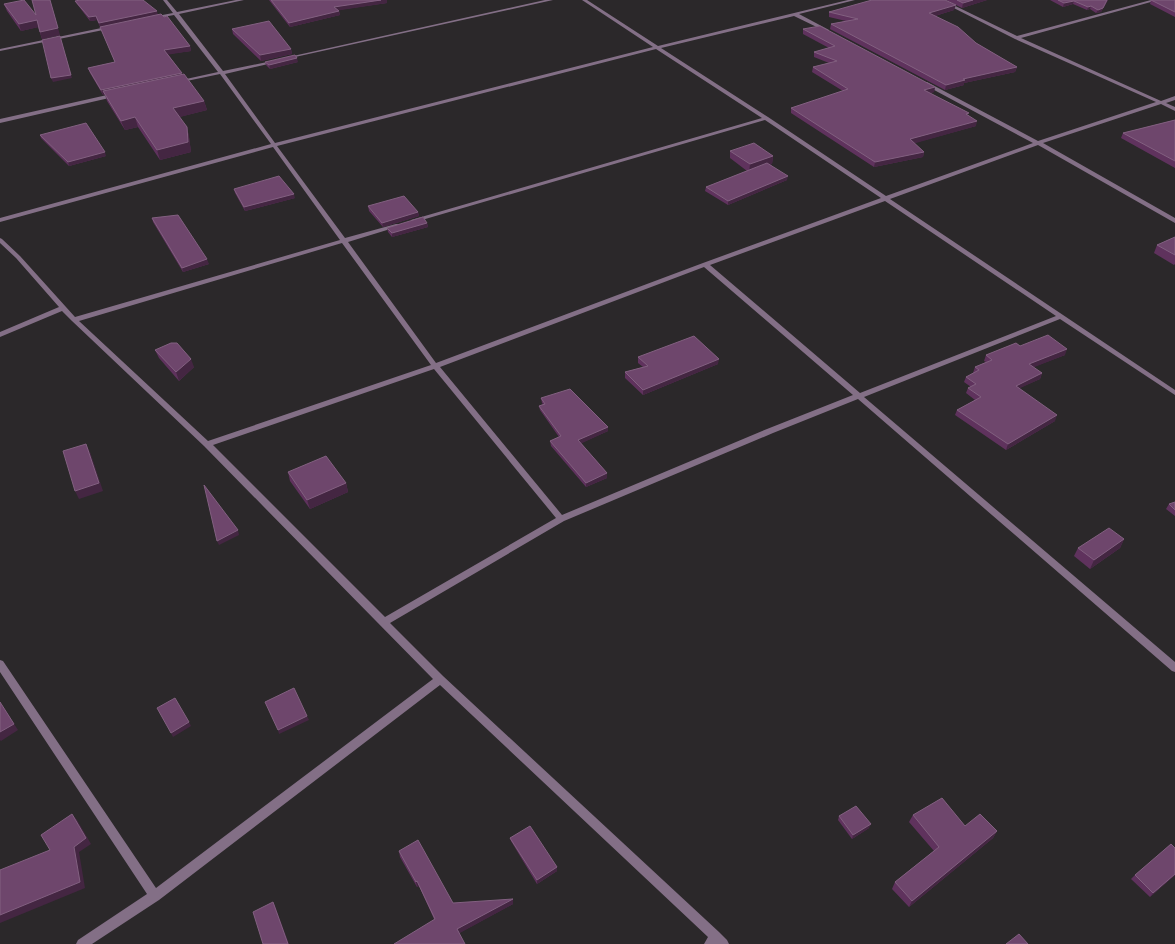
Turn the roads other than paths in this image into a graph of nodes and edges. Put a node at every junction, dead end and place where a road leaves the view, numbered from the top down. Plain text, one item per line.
1 (165, 0) edge
2 (242, 0) edge
3 (551, 0) edge
4 (584, 0) edge
5 (853, 0) edge
6 (940, 0) edge
7 (1156, 0) edge
8 (176, 14) junction
9 (795, 14) junction
10 (145, 20) edge
11 (115, 26) edge
12 (830, 33) edge
13 (1017, 38) junction
14 (658, 47) junction
15 (0, 50) edge
16 (221, 72) junction
17 (920, 81) edge
18 (175, 82) edge
19 (122, 94) edge
20 (1175, 98) edge
21 (1161, 102) junction
22 (1175, 109) edge
23 (766, 118) junction
24 (0, 121) edge
25 (1038, 143) junction
26 (273, 145) junction
27 (887, 199) junction
28 (0, 220) edge
29 (1175, 221) edge
30 (0, 240) edge
31 (343, 241) junction
32 (705, 264) junction
33 (63, 308) junction
34 (1062, 316) junction
35 (74, 320) junction
36 (0, 335) edge
37 (436, 366) junction
38 (1175, 393) edge
39 (858, 396) junction
40 (207, 444) junction
41 (561, 519) junction
42 (384, 622) junction
43 (0, 664) edge
44 (1175, 668) edge
45 (440, 679) junction
46 (155, 896) junction
47 (716, 941) edge
48 (82, 944) edge

1 - 8 street
2 - 8 street
3 - 16 street
4 - 14 street
5 - 9 street
6 - 13 street
7 - 13 street
8 - 10 street
8 - 16 street
9 - 12 street
9 - 14 street
11 - 15 street
13 - 21 street
14 - 23 street
14 - 26 street
16 - 18 street
16 - 26 street
17 - 25 street
19 - 24 street
20 - 21 street
21 - 22 street
21 - 25 street
23 - 27 street
23 - 31 street
25 - 27 street
25 - 29 street
26 - 28 street
26 - 31 street
27 - 32 street
27 - 34 street
30 - 33 street
31 - 35 street
31 - 37 street
32 - 37 street
32 - 39 street
33 - 35 street
33 - 36 street
34 - 38 street
34 - 39 street
35 - 40 street
37 - 40 street
37 - 41 street
39 - 41 street
39 - 44 street
40 - 42 street
41 - 42 street
42 - 45 street
43 - 46 street
45 - 46 street
45 - 47 street
46 - 48 street

